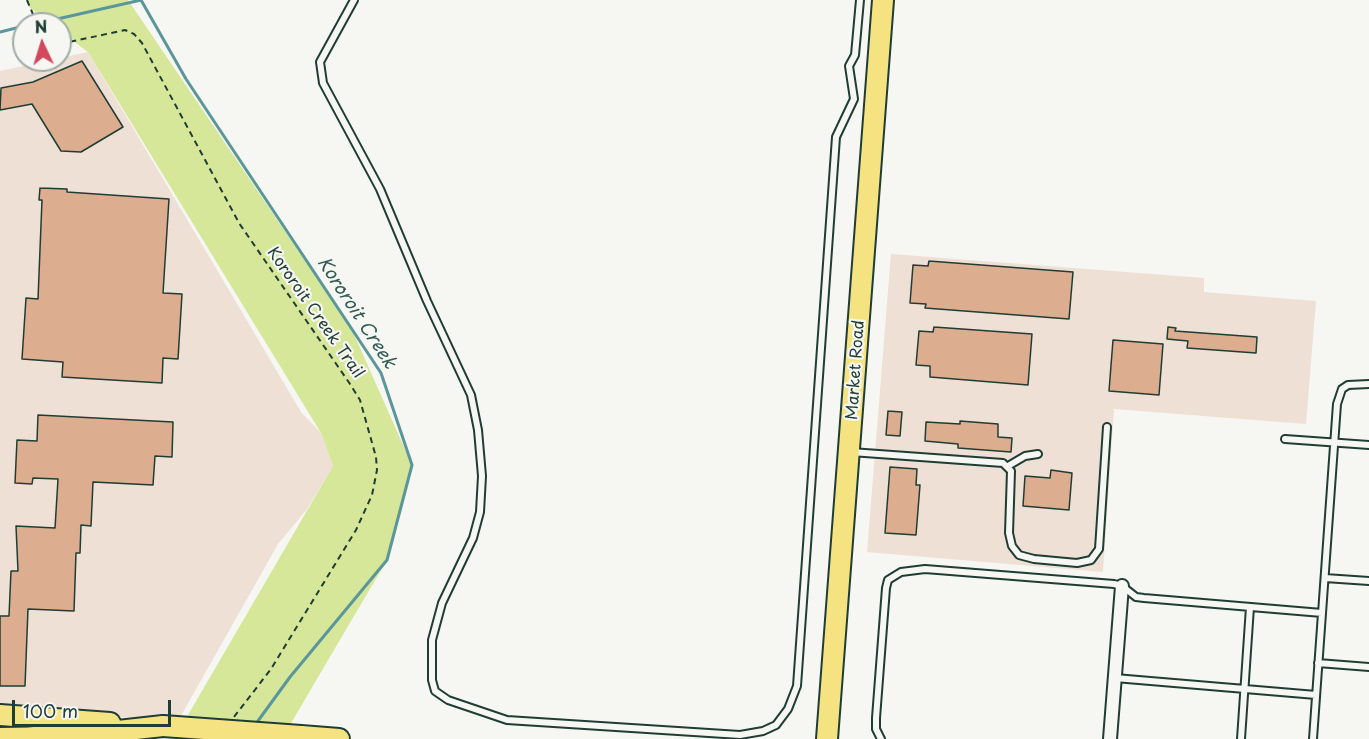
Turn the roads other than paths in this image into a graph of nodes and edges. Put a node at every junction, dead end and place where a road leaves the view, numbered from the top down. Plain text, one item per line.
1 (354, 0) edge
2 (860, 0) edge
3 (883, 0) edge
4 (1369, 384) edge
5 (1107, 427) dead end
6 (1285, 439) dead end
7 (1334, 442) junction
8 (1369, 445) edge
9 (850, 452) junction
10 (1038, 454) dead end
11 (1008, 466) junction
12 (1325, 578) junction
13 (1369, 581) edge
14 (1122, 586) junction
15 (1250, 607) junction
16 (1322, 612) junction
17 (1318, 663) junction
18 (1369, 667) edge
19 (1115, 678) junction
20 (1244, 689) junction
21 (1316, 695) junction
22 (0, 716) edge
23 (163, 726) junction
24 (0, 738) edge
25 (339, 739) edge
26 (827, 739) edge
27 (881, 739) edge
28 (1110, 739) edge
29 (1240, 739) edge
30 (1313, 739) edge

1 - 2 lane
3 - 9 main road, Market Road
4 - 7 lane
5 - 11 lane
6 - 7 lane
7 - 8 lane
7 - 12 lane
9 - 11 lane
9 - 26 main road, Market Road
10 - 11 lane
12 - 13 lane
12 - 16 lane
14 - 15 lane
14 - 19 street
14 - 27 lane
15 - 16 lane
15 - 20 lane
16 - 17 lane
17 - 18 lane
17 - 21 lane
19 - 20 lane
19 - 28 street
20 - 21 lane
20 - 29 lane
21 - 30 lane
22 - 23 main road
23 - 24 main road
23 - 25 main road, bridge

